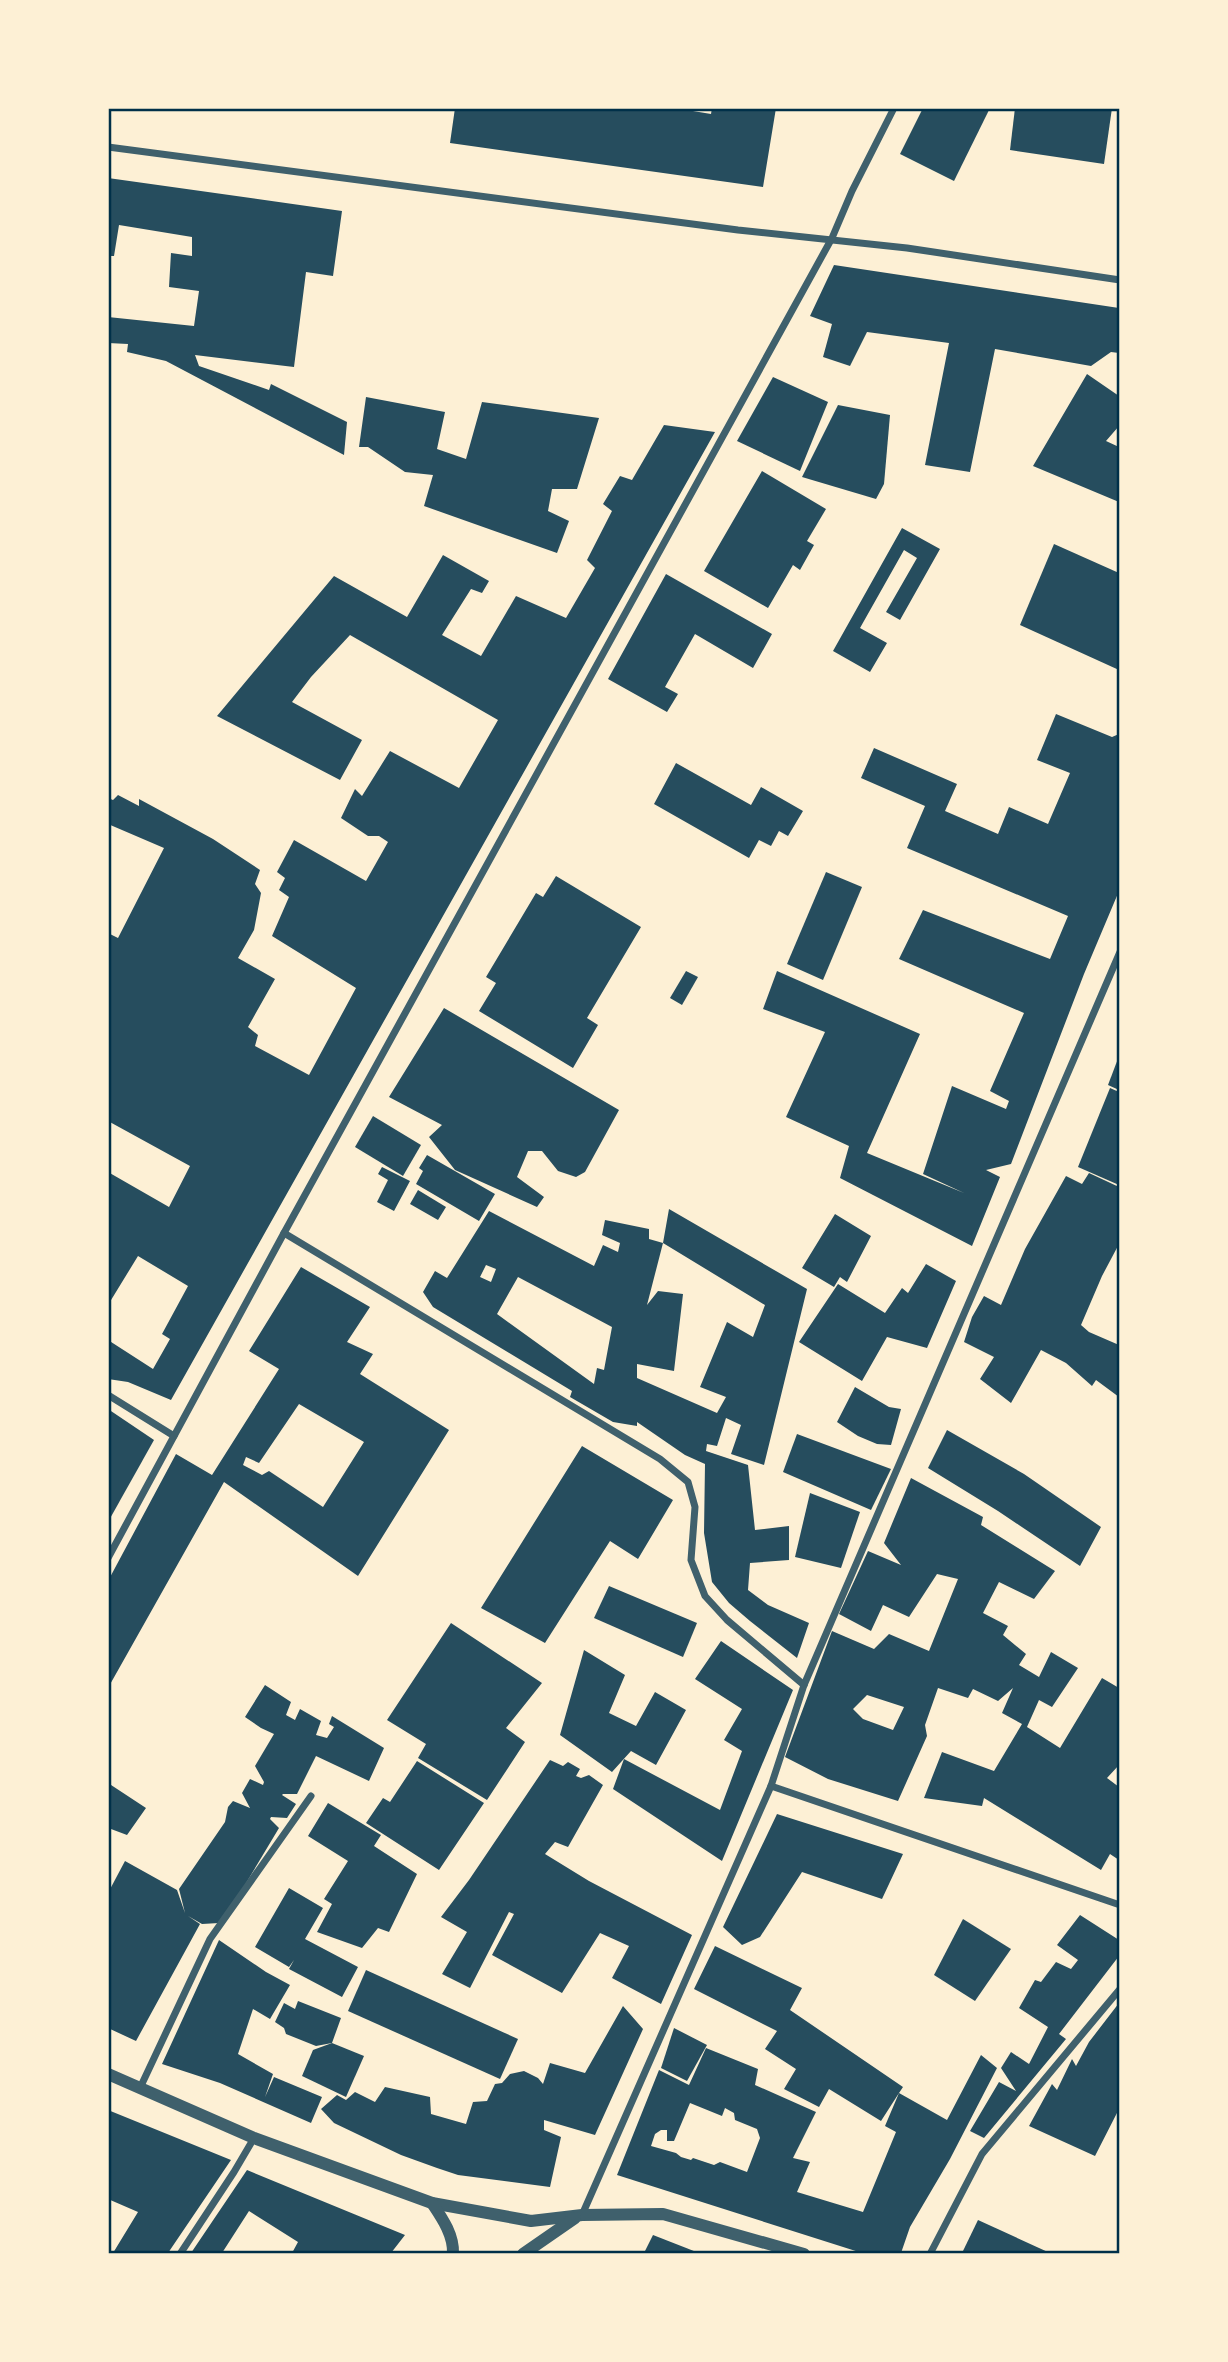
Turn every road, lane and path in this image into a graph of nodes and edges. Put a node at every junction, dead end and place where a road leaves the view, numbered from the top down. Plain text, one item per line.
1 (894, 108) edge
2 (108, 147) edge
3 (832, 238) junction
4 (1119, 280) edge
5 (1119, 952) edge
6 (284, 1233) junction
7 (108, 1395) edge
8 (174, 1436) junction
9 (108, 1558) edge
10 (804, 1685) junction
11 (771, 1786) junction
12 (311, 1796) dead end
13 (1119, 1905) edge
14 (1119, 1989) edge
15 (108, 2074) edge
16 (141, 2088) junction
17 (254, 2138) junction
18 (432, 2203) junction
19 (580, 2216) junction
20 (180, 2253) edge
21 (453, 2253) edge
22 (523, 2253) edge
23 (803, 2253) edge
24 (930, 2253) edge

1 - 3 street
2 - 3 street
3 - 4 street
3 - 6 street
5 - 10 street
6 - 8 street
6 - 10 street
7 - 8 street
8 - 9 street
10 - 11 street
11 - 13 street
11 - 19 street
12 - 16 street
14 - 24 street
15 - 16 street
16 - 17 street
17 - 18 street
17 - 20 street
18 - 19 street
18 - 21 street
19 - 22 street
19 - 23 street

